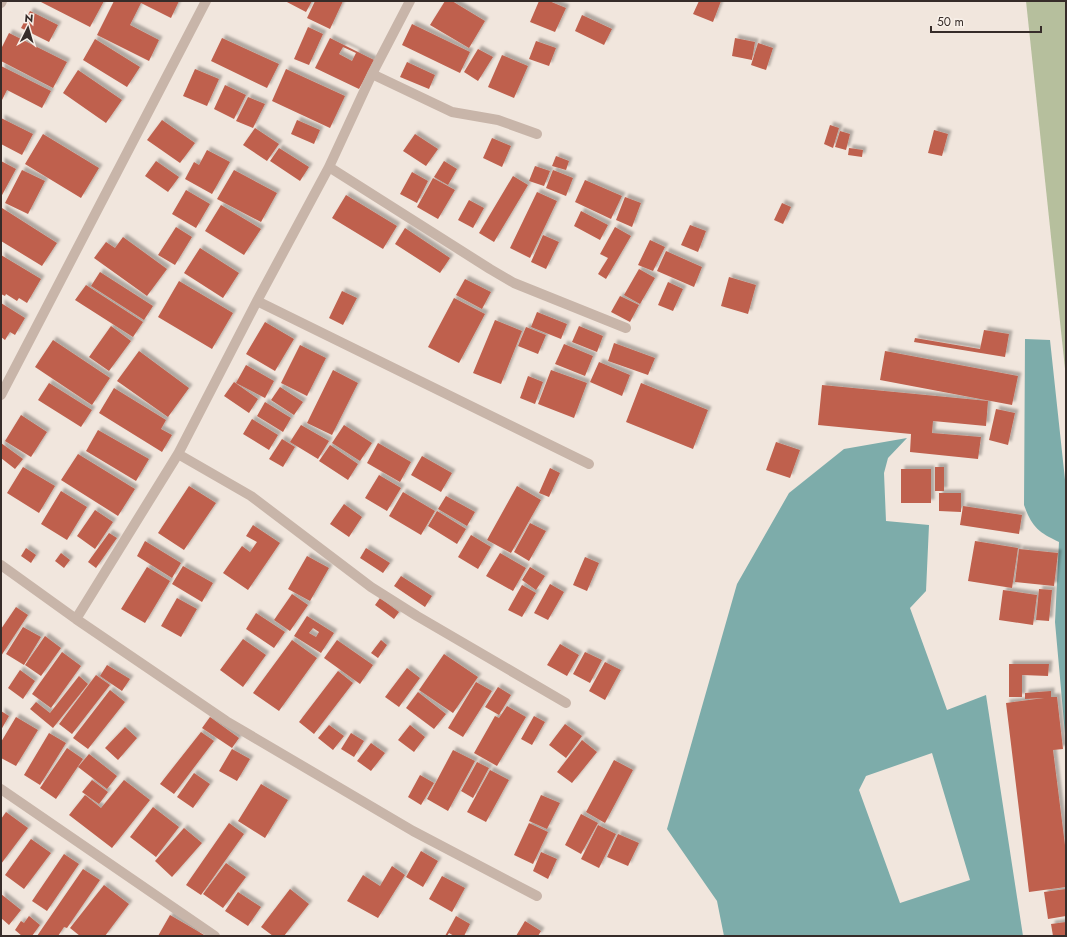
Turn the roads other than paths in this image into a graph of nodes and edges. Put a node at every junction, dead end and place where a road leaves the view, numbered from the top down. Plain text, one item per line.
1 (206, 1) edge
2 (410, 1) edge
3 (372, 74) junction
4 (537, 134) dead end
5 (329, 167) junction
6 (257, 301) junction
7 (626, 328) dead end
8 (1, 394) edge
9 (178, 454) junction
10 (589, 464) dead end
11 (1, 565) edge
12 (76, 619) junction
13 (566, 703) dead end
14 (1, 789) edge
15 (537, 896) dead end
16 (215, 936) edge

1 - 8 street
2 - 3 street
3 - 4 street
3 - 5 street
5 - 6 street
5 - 7 street
6 - 9 street
6 - 10 street
9 - 12 street
9 - 13 street
11 - 12 street
12 - 15 street
14 - 16 street

